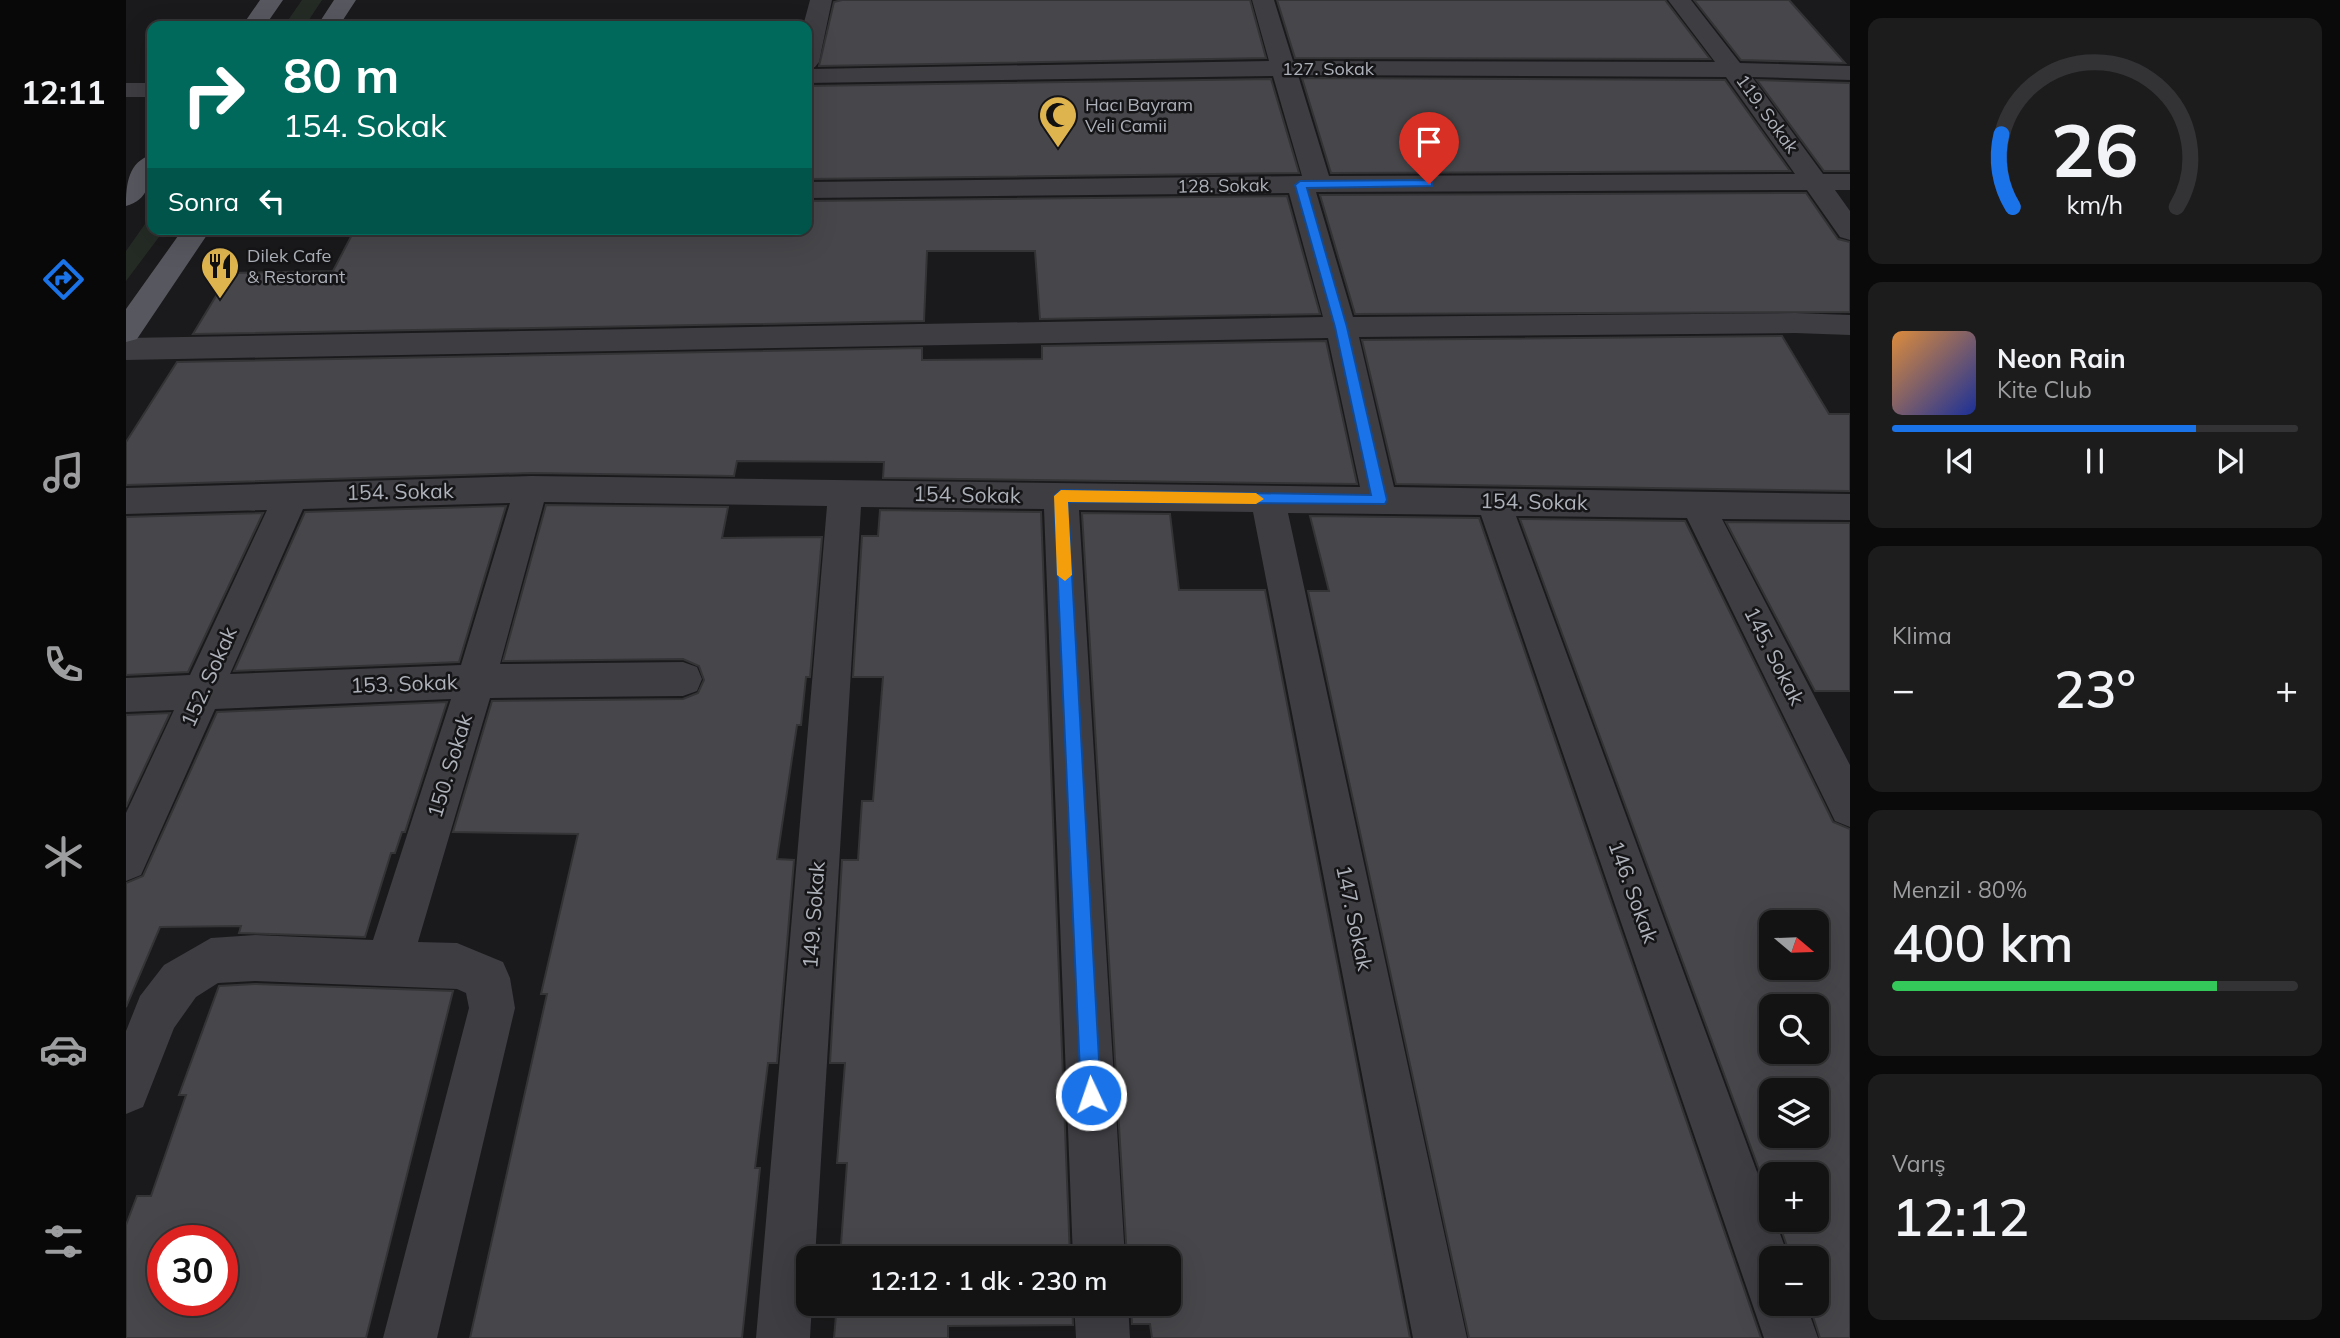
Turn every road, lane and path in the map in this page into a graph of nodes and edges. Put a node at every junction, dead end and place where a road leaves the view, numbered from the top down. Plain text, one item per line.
1 (272, 0) edge
2 (345, 0) edge
3 (821, 0) edge
4 (1263, 0) edge
5 (1679, 0) edge
6 (257, 21) edge
7 (331, 21) edge
8 (812, 39) edge
9 (1282, 69) junction
10 (1733, 69) junction
11 (1850, 73) edge
12 (812, 76) edge
13 (126, 90) edge
14 (147, 90) edge
15 (147, 170) edge
16 (1816, 182) junction
17 (1850, 182) edge
18 (1309, 184) junction
19 (812, 190) edge
20 (126, 198) edge
21 (1850, 231) edge
22 (193, 235) edge
23 (1850, 326) edge
24 (1341, 327) junction
25 (126, 332) edge
26 (126, 349) edge
27 (531, 489) junction
28 (845, 493) junction
29 (292, 494) junction
30 (1061, 496) junction
31 (1269, 499) junction
32 (126, 500) edge
33 (1380, 500) junction
34 (1494, 502) junction
35 (1698, 505) junction
36 (1850, 507) edge
37 (683, 679) dead end
38 (476, 681) junction
39 (202, 693) junction
40 (126, 695) edge
41 (1850, 807) edge
42 (126, 860) edge
43 (389, 962) junction
44 (126, 1090) edge
45 (1098, 1246) edge
46 (1759, 1248) edge
47 (1102, 1316) edge
48 (1783, 1316) edge
49 (410, 1338) edge
50 (783, 1338) edge
51 (1103, 1338) edge
52 (1440, 1338) edge
53 (1791, 1338) edge

1 - 6 main road
2 - 7 main road
3 - 8 street
4 - 9 street
5 - 10 street, 119. Sokak
9 - 10 street, 127. Sokak
9 - 12 street, 127. Sokak
9 - 18 street
10 - 11 street, 127. Sokak
10 - 16 street, 119. Sokak
13 - 14 street
15 - 20 main road
16 - 17 street, 128. Sokak
16 - 18 street, 128. Sokak
16 - 21 street, 119. Sokak
18 - 19 street, 128. Sokak
18 - 24 street
22 - 25 main road
23 - 24 street
24 - 26 street
24 - 33 street
27 - 28 street, 154. Sokak
27 - 29 street, 154. Sokak
27 - 38 street, 150. Sokak
28 - 30 street, 154. Sokak
28 - 50 street, 149. Sokak
29 - 32 street, 154. Sokak
29 - 39 street, 152. Sokak
30 - 31 street, 154. Sokak
30 - 45 street
31 - 33 street, 154. Sokak
31 - 52 street, 147. Sokak
33 - 34 street, 154. Sokak
34 - 35 street, 154. Sokak
34 - 46 street, 146. Sokak
35 - 36 street, 154. Sokak
35 - 41 street, 145. Sokak
37 - 38 street, 153. Sokak
38 - 39 street, 153. Sokak
38 - 43 street, 150. Sokak
39 - 40 street, 153. Sokak
39 - 42 street, 152. Sokak
43 - 44 street
43 - 49 street
47 - 51 street
48 - 53 street

